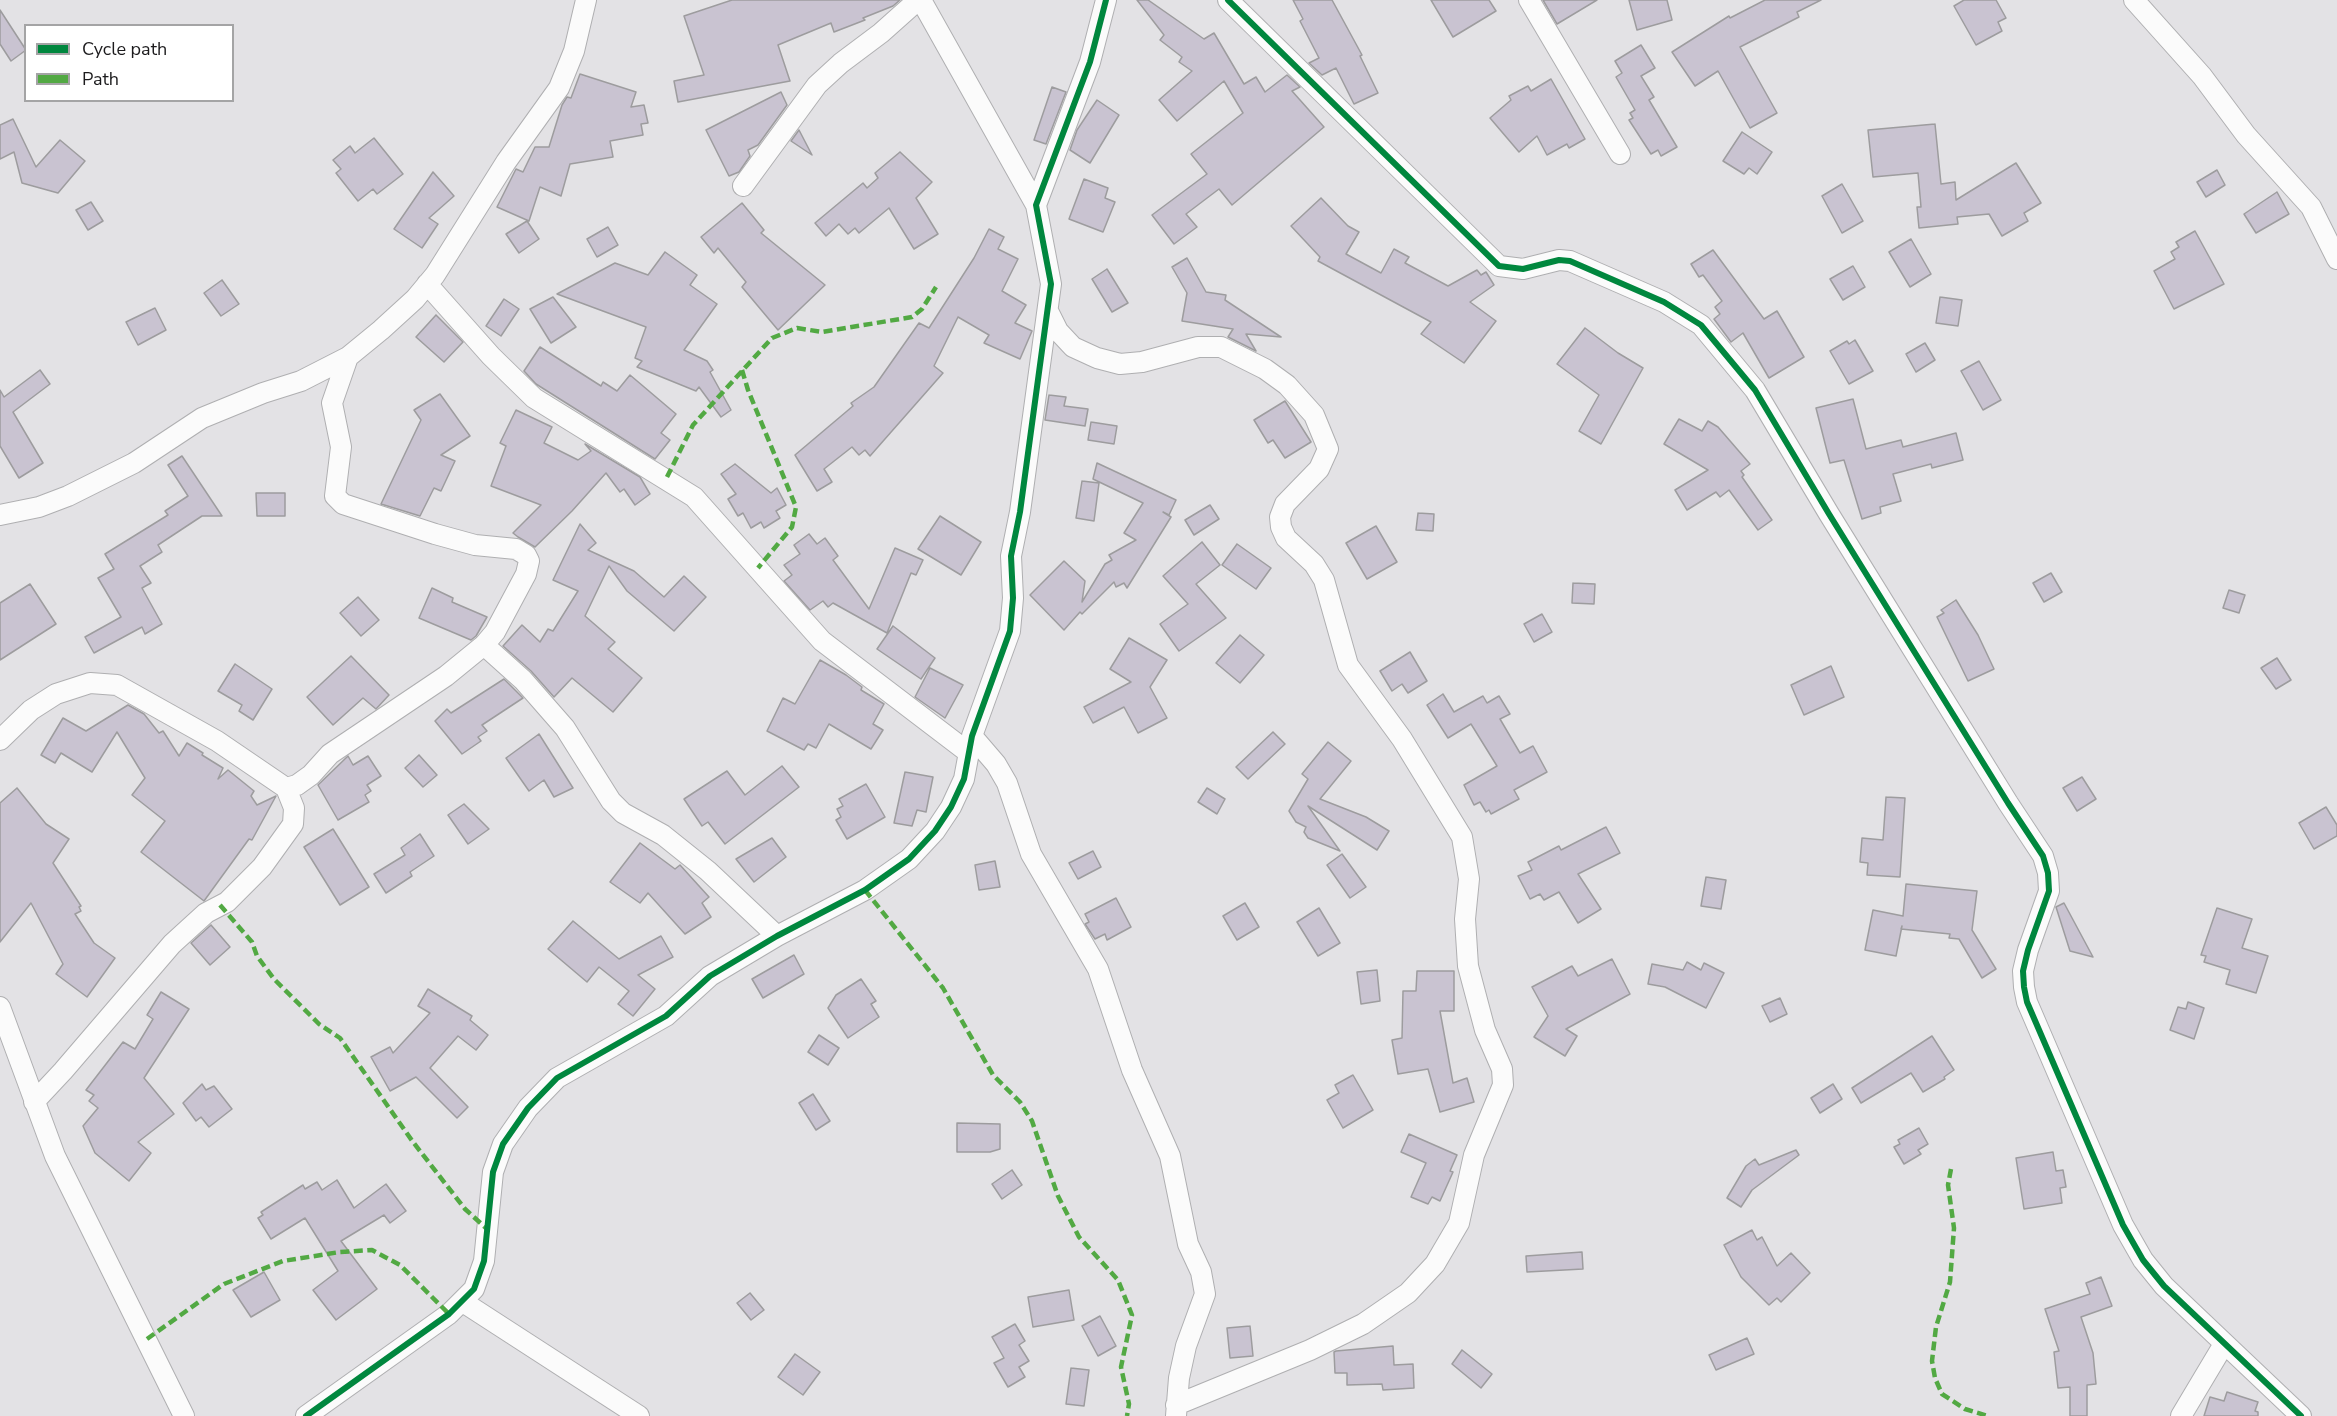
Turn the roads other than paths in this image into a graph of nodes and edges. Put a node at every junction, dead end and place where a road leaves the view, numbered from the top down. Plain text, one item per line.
1 (586, 0) edge
2 (919, 0) edge
3 (1106, 0) edge
4 (1228, 0) edge
5 (1529, 0) edge
6 (2134, 0) edge
7 (1620, 154) dead end
8 (743, 186) dead end
9 (1036, 205) junction
10 (2337, 259) edge
11 (427, 284) junction
12 (1048, 311) junction
13 (348, 357) junction
14 (0, 515) edge
15 (483, 645) junction
16 (0, 740) edge
17 (970, 745) junction
18 (286, 788) junction
19 (777, 936) junction
20 (0, 1007) edge
21 (34, 1102) junction
22 (463, 1302) junction
23 (2224, 1344) junction
24 (1176, 1410) edge
25 (184, 1416) edge
26 (306, 1416) edge
27 (639, 1416) edge
28 (2181, 1416) edge
29 (2301, 1416) edge

1 - 11 street
2 - 8 street
2 - 9 street
3 - 9 street
4 - 23 street
5 - 7 street
6 - 10 street
9 - 12 street
11 - 13 street
11 - 17 street
12 - 17 street
12 - 24 street
13 - 14 street
13 - 15 street
15 - 18 street
15 - 19 street
16 - 18 street
17 - 19 street
17 - 24 street
18 - 21 street
19 - 22 street
20 - 21 street
21 - 25 street
22 - 26 street
22 - 27 street
23 - 28 street
23 - 29 street

